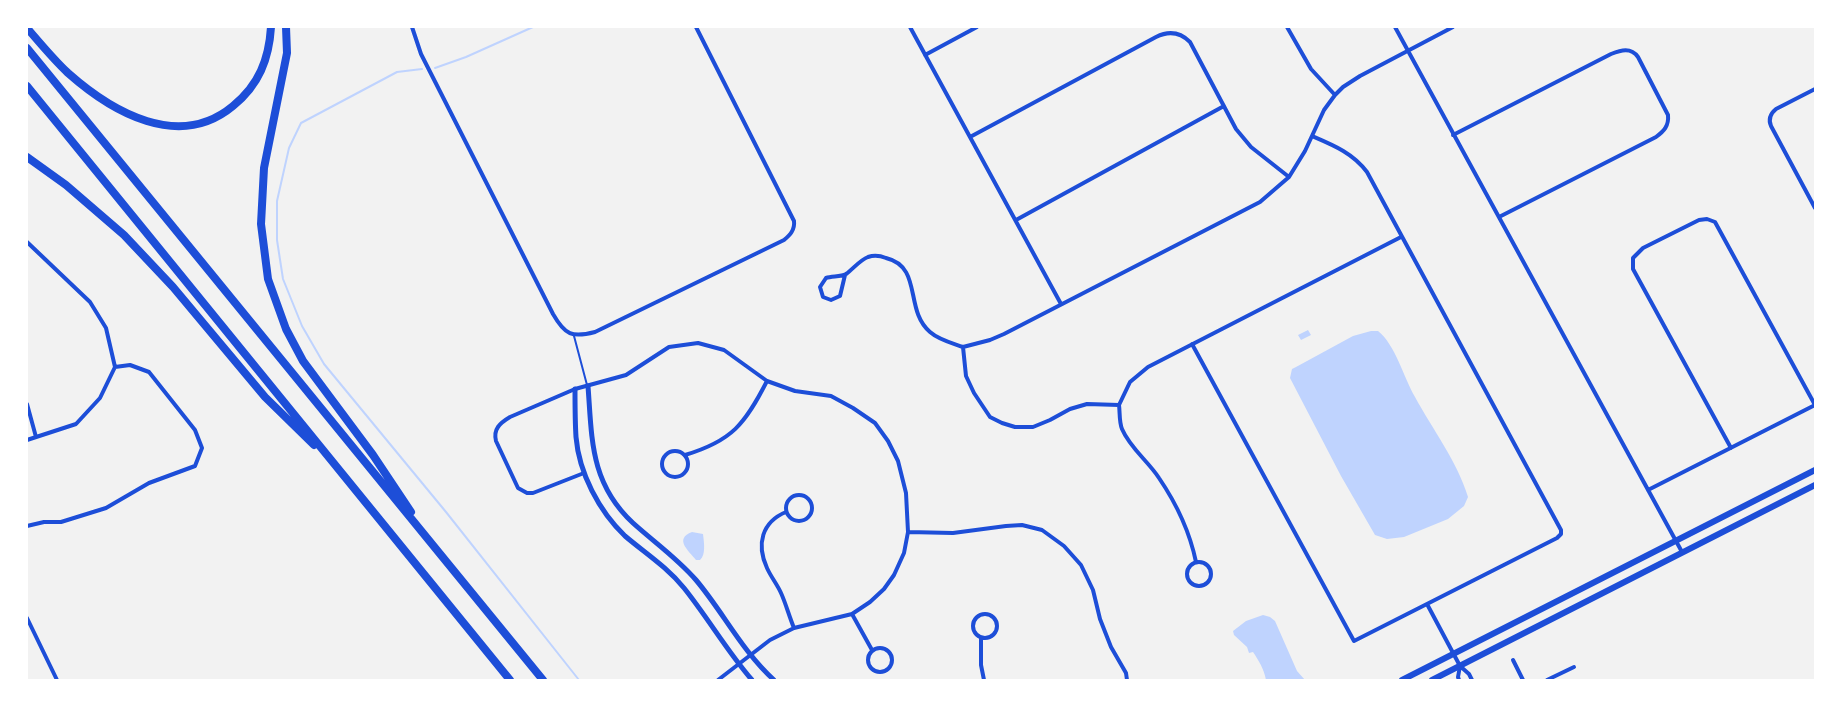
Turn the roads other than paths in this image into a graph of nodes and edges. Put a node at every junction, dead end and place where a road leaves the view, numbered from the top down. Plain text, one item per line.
1 (271, 27) edge
2 (286, 27) edge
3 (412, 27) edge
4 (696, 27) edge
5 (910, 27) edge
6 (977, 27) edge
7 (1287, 27) edge
8 (1395, 27) edge
9 (1453, 27) edge
10 (27, 28) edge
11 (27, 48) edge
12 (1408, 50) junction
13 (925, 55) junction
14 (27, 86) edge
15 (1815, 89) edge
16 (1335, 95) junction
17 (1224, 106) junction
18 (1453, 135) junction
19 (1312, 136) junction
20 (970, 137) junction
21 (27, 157) edge
22 (1289, 177) junction
23 (1815, 208) edge
24 (1499, 217) junction
25 (1016, 220) junction
26 (1402, 237) junction
27 (27, 242) edge
28 (845, 275) junction
29 (1061, 304) junction
30 (574, 336) junction
31 (1192, 344) junction
32 (963, 347) junction
33 (115, 367) junction
34 (767, 381) junction
35 (588, 386) junction
36 (575, 389) junction
37 (27, 404) edge
38 (1119, 405) junction
39 (1815, 405) edge
40 (36, 437) junction
41 (27, 440) edge
42 (1731, 448) junction
43 (685, 455) junction
44 (334, 465) junction
45 (1815, 470) edge
46 (584, 473) junction
47 (1815, 485) edge
48 (1648, 490) junction
49 (786, 512) junction
50 (27, 526) edge
51 (908, 532) junction
52 (1676, 540) junction
53 (1682, 552) junction
54 (441, 556) junction
55 (1196, 562) junction
56 (1427, 604) junction
57 (852, 614) junction
58 (27, 618) edge
59 (794, 628) junction
60 (981, 638) junction
61 (872, 650) junction
62 (1454, 654) junction
63 (751, 655) junction
64 (1513, 660) dead end
65 (738, 664) junction
66 (1460, 666) junction
67 (1574, 667) dead end
68 (57, 680) edge
69 (510, 680) edge
70 (543, 680) edge
71 (718, 680) edge
72 (752, 680) edge
73 (774, 680) edge
74 (984, 680) edge
75 (1127, 680) edge
76 (1402, 680) edge
77 (1432, 680) edge
78 (1460, 680) edge
79 (1472, 680) edge
80 (1523, 680) edge
81 (1547, 680) edge

1 - 10 highway
2 - 54 highway
3 - 30 street
4 - 30 street
5 - 13 street
6 - 13 street
7 - 16 street
8 - 12 street
9 - 12 street
11 - 54 highway
12 - 16 street
12 - 18 street
13 - 20 street
14 - 44 highway
15 - 23 street
16 - 19 street
17 - 20 street
17 - 22 street
17 - 25 street
18 - 24 street
18 - 24 street
19 - 22 street
19 - 26 street
20 - 25 street
21 - 44 highway
22 - 29 street
24 - 48 street
25 - 29 street
26 - 31 street
26 - 56 street
27 - 33 street
28 - 28 street
28 - 32 street
29 - 32 street
30 - 35 lane
31 - 38 street
31 - 56 street
32 - 38 street
33 - 40 street
33 - 50 street
34 - 35 street
34 - 43 street
34 - 51 street
35 - 36 street
35 - 63 street
36 - 46 street
36 - 46 street
37 - 40 street
38 - 55 street
39 - 42 street
39 - 42 street
40 - 41 street
42 - 48 street
43 - 43 street
44 - 69 highway
45 - 52 main road
46 - 65 street
47 - 53 main road
48 - 52 street
49 - 49 street
49 - 59 street
51 - 57 street
51 - 75 street
52 - 53 street
52 - 62 main road
53 - 66 main road
54 - 70 highway
55 - 55 street
56 - 62 street
57 - 59 street
57 - 61 street
58 - 68 street
59 - 63 street
60 - 60 street
60 - 74 street
61 - 61 street
62 - 66 street
62 - 76 main road
63 - 65 street
63 - 73 street
64 - 80 street
65 - 71 street
65 - 72 street
66 - 77 main road
66 - 78 street
66 - 79 street
67 - 81 street

